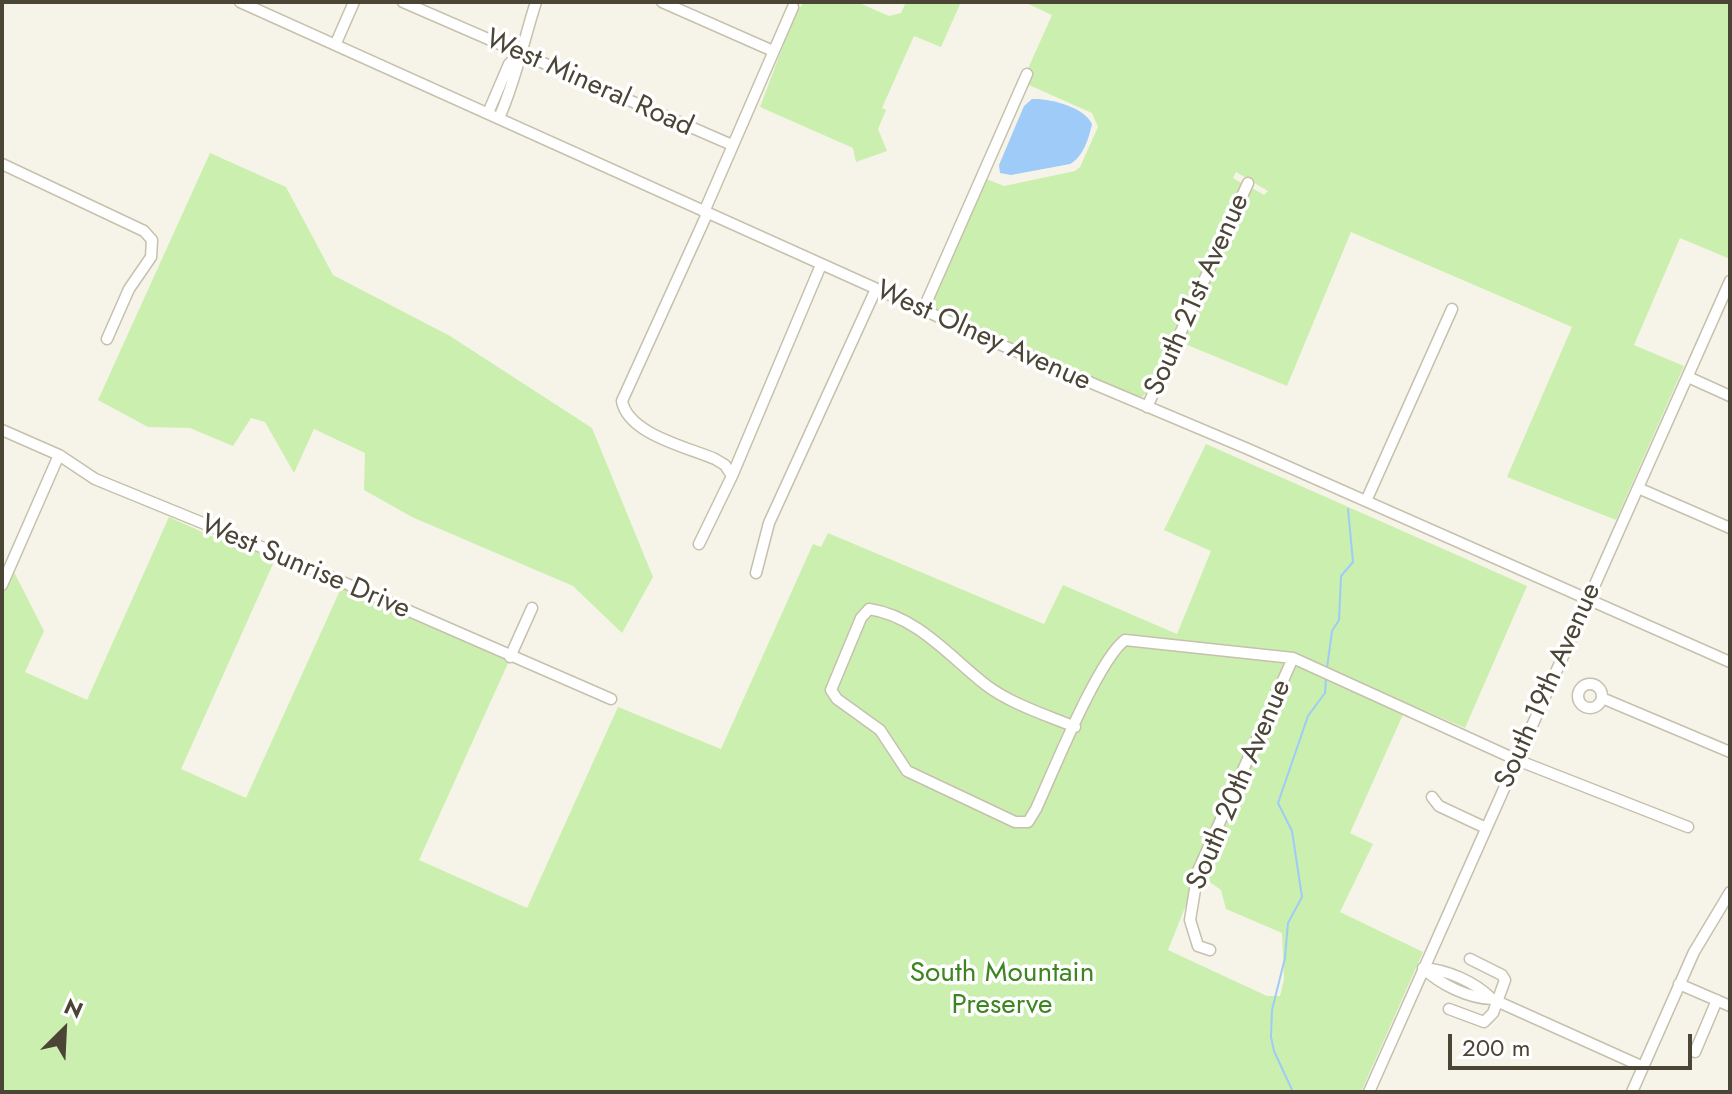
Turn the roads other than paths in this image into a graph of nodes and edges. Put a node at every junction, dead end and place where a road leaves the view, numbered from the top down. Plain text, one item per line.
1 (240, 2) edge
2 (354, 2) edge
3 (403, 2) edge
4 (536, 2) edge
5 (662, 2) edge
6 (793, 7) dead end
7 (336, 43) junction
8 (773, 51) junction
9 (520, 53) junction
10 (1027, 74) dead end
11 (508, 81) junction
12 (488, 113) junction
13 (499, 118) junction
14 (732, 145) junction
15 (2, 164) edge
16 (1248, 183) dead end
17 (705, 213) junction
18 (821, 265) junction
19 (1730, 281) edge
20 (876, 289) junction
21 (1452, 309) dead end
22 (923, 310) junction
23 (107, 339) dead end
24 (1688, 377) junction
25 (1730, 396) edge
26 (1147, 407) junction
27 (2, 430) edge
28 (59, 455) junction
29 (732, 476) junction
30 (1638, 488) junction
31 (1366, 501) junction
32 (1730, 528) edge
33 (699, 544) dead end
34 (756, 573) dead end
35 (2, 585) edge
36 (1588, 600) junction
37 (532, 608) dead end
38 (510, 657) junction
39 (1293, 658) junction
40 (1730, 662) edge
41 (1602, 698) dead end
42 (611, 699) dead end
43 (1075, 727) junction
44 (1730, 752) edge
45 (1517, 760) junction
46 (1432, 797) dead end
47 (1688, 827) dead end
48 (1486, 828) junction
49 (1730, 892) edge
50 (1210, 950) dead end
51 (1470, 959) dead end
52 (1423, 968) junction
53 (1679, 984) junction
54 (1495, 1000) junction
55 (1717, 1000) junction
56 (1730, 1006) edge
57 (1449, 1009) dead end
58 (1695, 1052) dead end
59 (1641, 1066) junction
60 (1369, 1092) edge
61 (1632, 1092) edge

1 - 7 street, West Olney Avenue
2 - 7 street
3 - 9 street, West Mineral Road
4 - 9 street
5 - 8 street
6 - 8 street
7 - 12 street, West Olney Avenue
8 - 14 street
9 - 11 street
9 - 14 street, West Mineral Road
10 - 22 street
11 - 12 street
11 - 13 street
12 - 13 street, West Olney Avenue
13 - 17 street, West Olney Avenue
14 - 17 street
15 - 23 street
16 - 26 street, South 21st Avenue
17 - 18 street, West Olney Avenue
17 - 29 street
18 - 20 street, West Olney Avenue
18 - 29 street
19 - 24 street, South 19th Avenue
20 - 22 street, West Olney Avenue
20 - 34 street
21 - 31 street
22 - 26 street, West Olney Avenue
24 - 25 street
24 - 30 street, South 19th Avenue
26 - 31 street, West Olney Avenue
27 - 28 street, West Sunrise Drive
28 - 35 street
28 - 38 street, West Sunrise Drive
29 - 33 street
30 - 32 street
30 - 36 street, South 19th Avenue
31 - 36 street, West Olney Avenue
36 - 40 street, West Olney Avenue
36 - 45 street, South 19th Avenue
37 - 38 street
38 - 42 street, West Sunrise Drive
39 - 43 street
39 - 45 street
39 - 50 street, South 20th Avenue
41 - 44 street
43 - 43 street
45 - 47 street
45 - 48 street, South 19th Avenue
46 - 48 street
48 - 52 street, South 19th Avenue
49 - 53 street
51 - 54 street
52 - 54 street
52 - 60 street, South 19th Avenue
53 - 55 street
53 - 59 street
54 - 57 street
54 - 59 street
55 - 56 street
55 - 58 street
59 - 61 street

